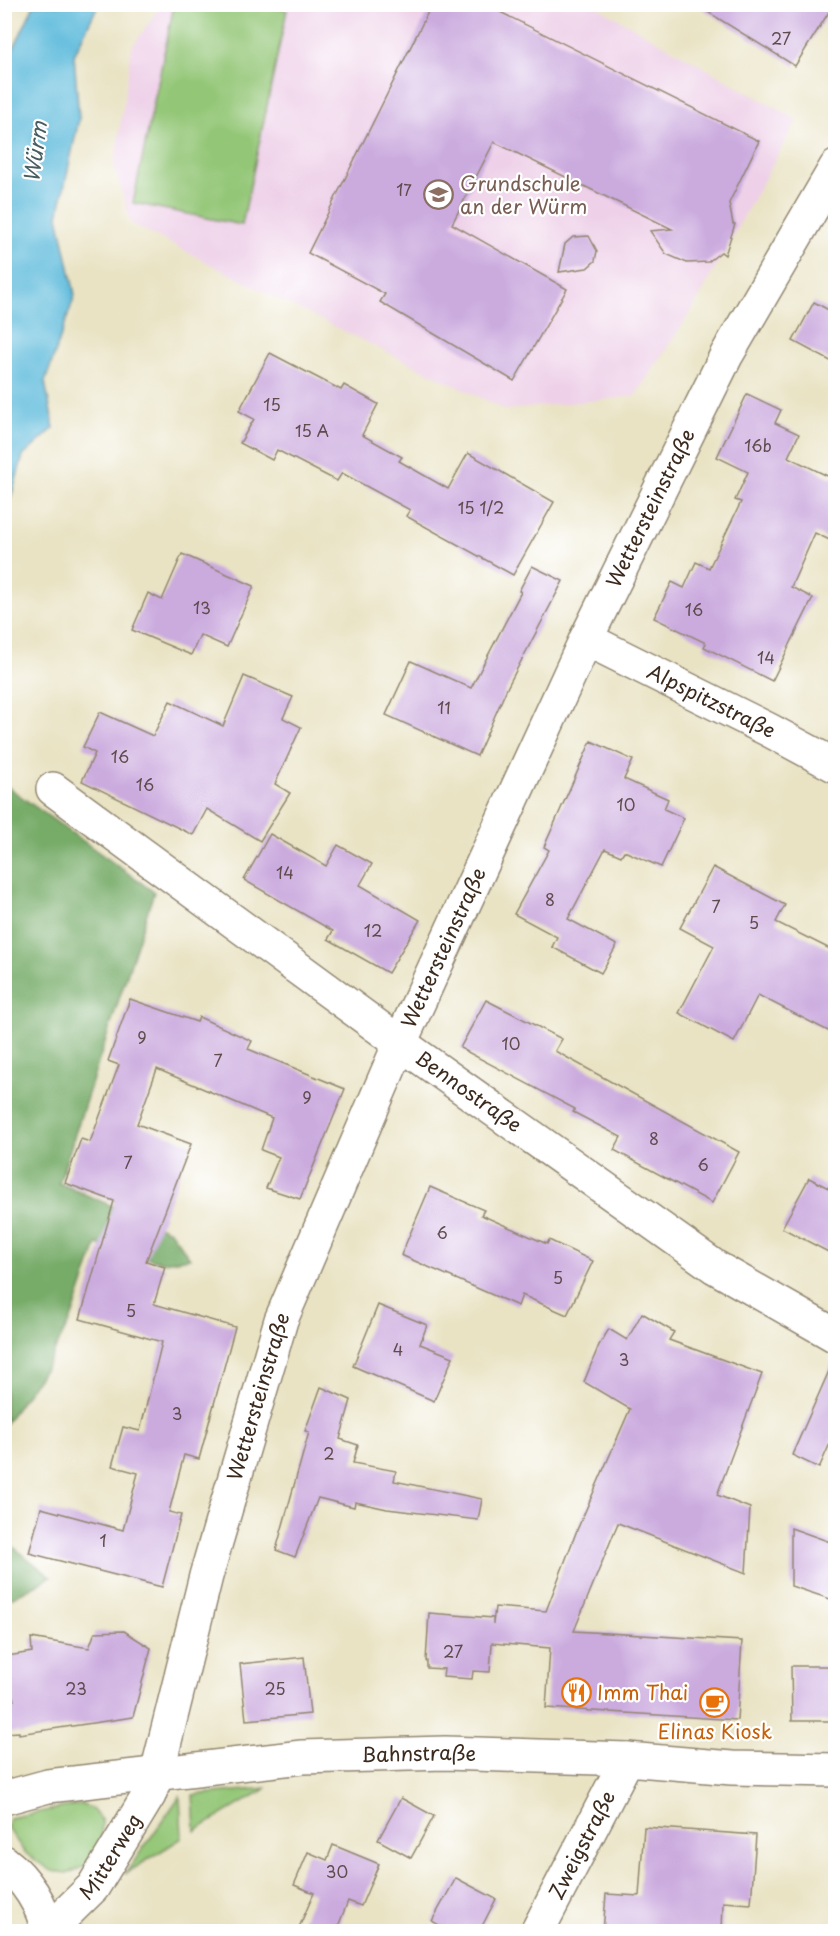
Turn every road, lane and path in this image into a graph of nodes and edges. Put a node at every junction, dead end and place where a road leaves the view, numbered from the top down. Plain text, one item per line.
1 (836, 167) edge
2 (586, 639) junction
3 (836, 766) edge
4 (53, 789) dead end
5 (400, 1043) junction
6 (836, 1336) edge
7 (627, 1759) junction
8 (836, 1770) edge
9 (157, 1773) junction
10 (4, 1798) edge
11 (4, 1862) edge
12 (48, 1931) edge
13 (537, 1932) edge

1 - 2 street, Wettersteinstraße
2 - 3 street, Alpspitzstraße
2 - 5 street, Wettersteinstraße
4 - 5 street, Bennostraße
5 - 6 street, Bennostraße
5 - 9 street, Wettersteinstraße
7 - 8 street, Bahnstraße
7 - 9 street, Bahnstraße
7 - 13 street, Zweigstraße
9 - 10 street, Bahnstraße
9 - 12 street, Mitterweg
11 - 12 street

